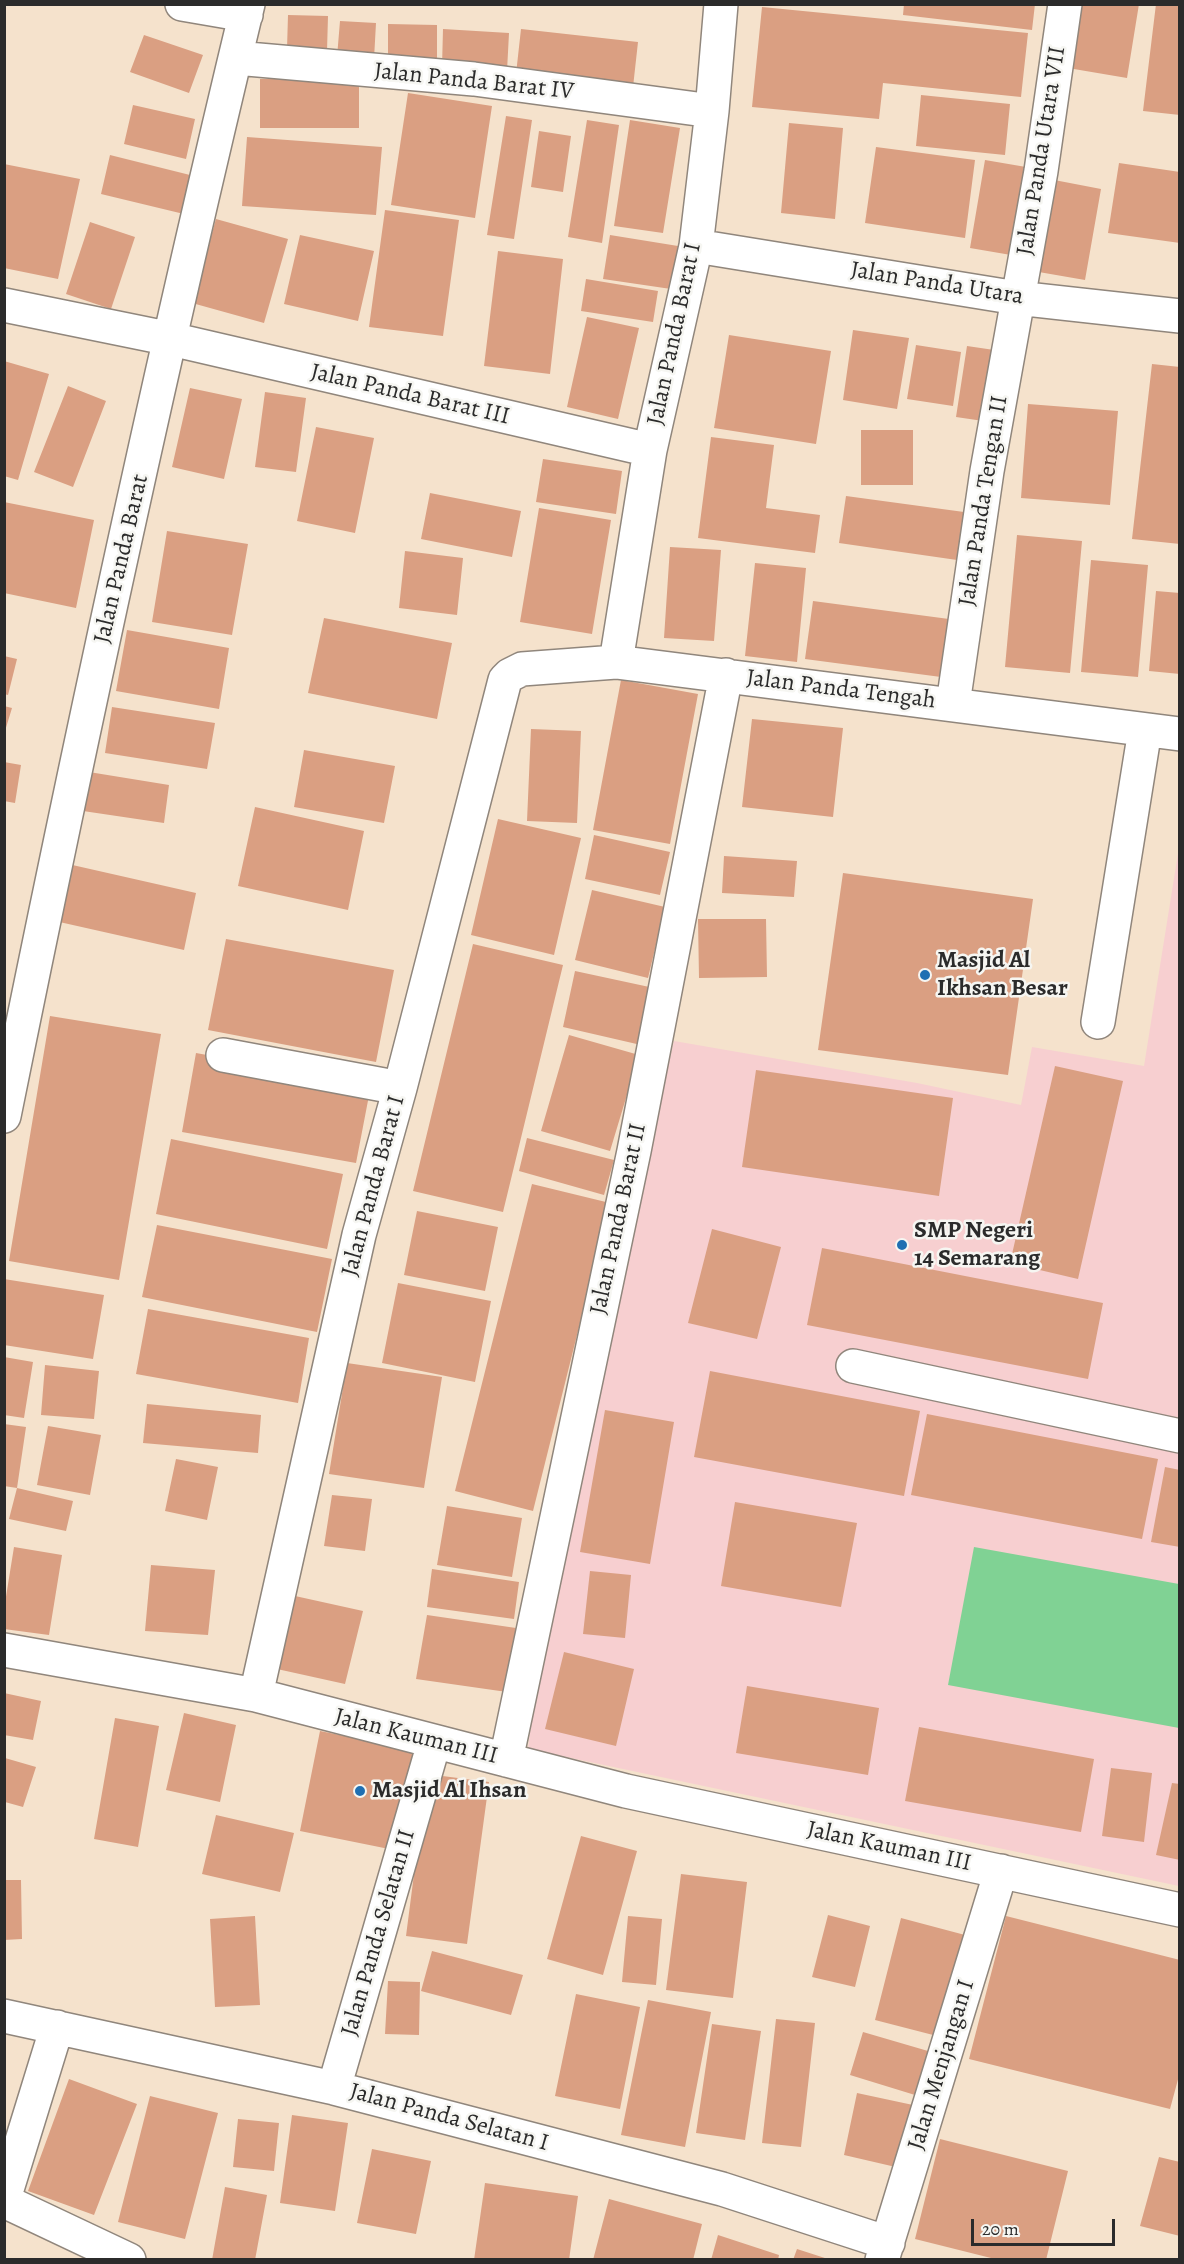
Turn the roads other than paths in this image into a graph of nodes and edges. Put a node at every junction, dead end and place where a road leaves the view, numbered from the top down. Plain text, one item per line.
1 (182, 4) edge
2 (721, 4) edge
3 (1065, 4) edge
4 (247, 10) edge
5 (236, 58) junction
6 (712, 111) junction
7 (696, 246) junction
8 (1017, 298) junction
9 (4, 305) edge
10 (1179, 316) edge
11 (171, 339) junction
12 (650, 450) junction
13 (616, 662) junction
14 (726, 675) junction
15 (505, 680) joint
16 (953, 704) junction
17 (1145, 730) junction
18 (1179, 734) edge
19 (1098, 1022) dead end
20 (223, 1055) dead end
21 (400, 1088) junction
22 (4, 1116) edge
23 (854, 1366) dead end
24 (1179, 1436) edge
25 (4, 1650) edge
26 (256, 1695) junction
27 (434, 1743) junction
28 (506, 1760) junction
29 (1001, 1871) junction
30 (1179, 1910) edge
31 (4, 2016) edge
32 (57, 2027) junction
33 (334, 2088) junction
34 (4, 2200) edge
35 (885, 2251) edge
36 (129, 2259) edge

1 - 4 street
2 - 6 street, Jalan Panda Barat I
3 - 8 street, Jalan Panda Utara VII
4 - 5 street, Jalan Panda Barat
5 - 6 street, Jalan Panda Barat IV
5 - 11 street, Jalan Panda Barat
6 - 7 street, Jalan Panda Barat I
7 - 8 street, Jalan Panda Utara
7 - 12 street, Jalan Panda Barat I
8 - 10 street, Jalan Panda Utara
8 - 16 street, Jalan Panda Tengan II
9 - 11 street, Jalan Panda Barat III
11 - 12 street, Jalan Panda Barat III
11 - 22 street, Jalan Panda Barat
12 - 13 street, Jalan Panda Barat I
13 - 14 street, Jalan Panda Tengah
13 - 15 street, Jalan Panda Tengah
14 - 16 street, Jalan Panda Tengah
14 - 28 street, Jalan Panda Barat II
15 - 21 street, Jalan Panda Barat I
16 - 17 street, Jalan Panda Tengah
17 - 18 street, Jalan Panda Tengah
17 - 19 street
20 - 21 street
21 - 26 street, Jalan Panda Barat I
23 - 24 street
25 - 26 street, Jalan Kauman III
26 - 27 street, Jalan Kauman III
27 - 28 street, Jalan Kauman III
27 - 33 street, Jalan Panda Selatan II
28 - 29 street, Jalan Kauman III
29 - 30 street, Jalan Kauman III
29 - 35 street, Jalan Menjangan I
31 - 32 street, Jalan Panda Selatan I
32 - 33 street, Jalan Panda Selatan I
32 - 34 street
33 - 35 street, Jalan Panda Selatan I
34 - 36 street

